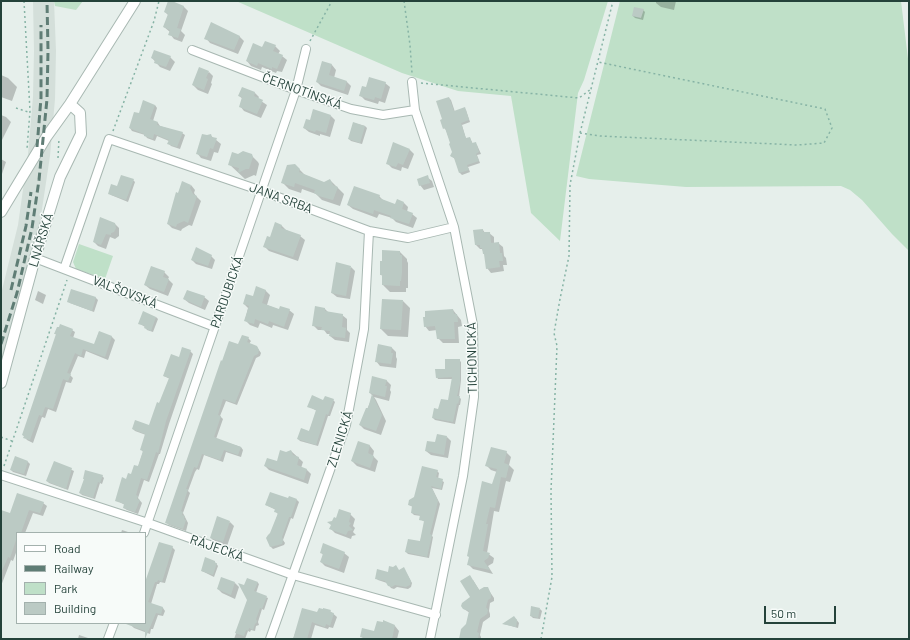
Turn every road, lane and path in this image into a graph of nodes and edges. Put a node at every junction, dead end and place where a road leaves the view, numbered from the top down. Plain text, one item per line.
1 (24, 1) edge
2 (135, 1) edge
3 (159, 1) edge
4 (332, 1) edge
5 (404, 1) edge
6 (613, 1) edge
7 (306, 49) joint
8 (192, 50) dead end
9 (598, 62) junction
10 (412, 82) junction
11 (591, 89) junction
12 (296, 90) junction
13 (70, 104) junction
14 (16, 108) dead end
15 (30, 110) junction
16 (415, 110) junction
17 (28, 127) dead end
18 (54, 127) junction
19 (580, 133) junction
20 (109, 139) junction
21 (57, 160) dead end
22 (262, 191) junction
23 (1, 212) edge
24 (454, 227) junction
25 (369, 231) junction
26 (35, 258) junction
27 (67, 270) junction
28 (215, 327) junction
29 (1, 383) edge
30 (1, 437) edge
31 (12, 441) junction
32 (2, 471) edge
33 (148, 523) junction
34 (144, 532) edge
35 (293, 575) junction
36 (436, 615) junction
37 (114, 624) edge
38 (108, 639) edge
39 (270, 639) edge
40 (430, 639) edge
41 (541, 639) edge

1 - 15 path
2 - 13 street
3 - 20 path
4 - 7 path
5 - 10 path
6 - 9 path
7 - 12 street, PARDUBICKÁ
8 - 12 street, ČERNOTÍNSKÁ
9 - 11 path
9 - 19 path
10 - 11 path
10 - 16 street, TICHONICKÁ
11 - 19 path
12 - 16 street, ČERNOTÍNSKÁ
12 - 22 street, PARDUBICKÁ
13 - 18 street
13 - 26 street, LNÁŘSKÁ
14 - 15 path
15 - 17 path
16 - 24 street, TICHONICKÁ
18 - 21 path
18 - 23 street
19 - 41 path
20 - 22 street, JANA SRBA
20 - 27 street
22 - 25 street, JANA SRBA
22 - 28 street, PARDUBICKÁ
24 - 25 street, JANA SRBA
24 - 36 street, TICHONICKÁ
25 - 35 street, ZLENICKÁ
26 - 27 street, VALŠOVSKÁ
26 - 29 street, LNÁŘSKÁ
27 - 28 street, VALŠOVSKÁ
27 - 31 path
28 - 33 street, PARDUBICKÁ
30 - 31 path
31 - 32 path
32 - 33 street, RÁJECKÁ
33 - 34 street, PARDUBICKÁ
33 - 35 street, RÁJECKÁ
35 - 36 street, RÁJECKÁ
35 - 39 street, ZLENICKÁ
36 - 40 street, TICHONICKÁ
37 - 38 street

